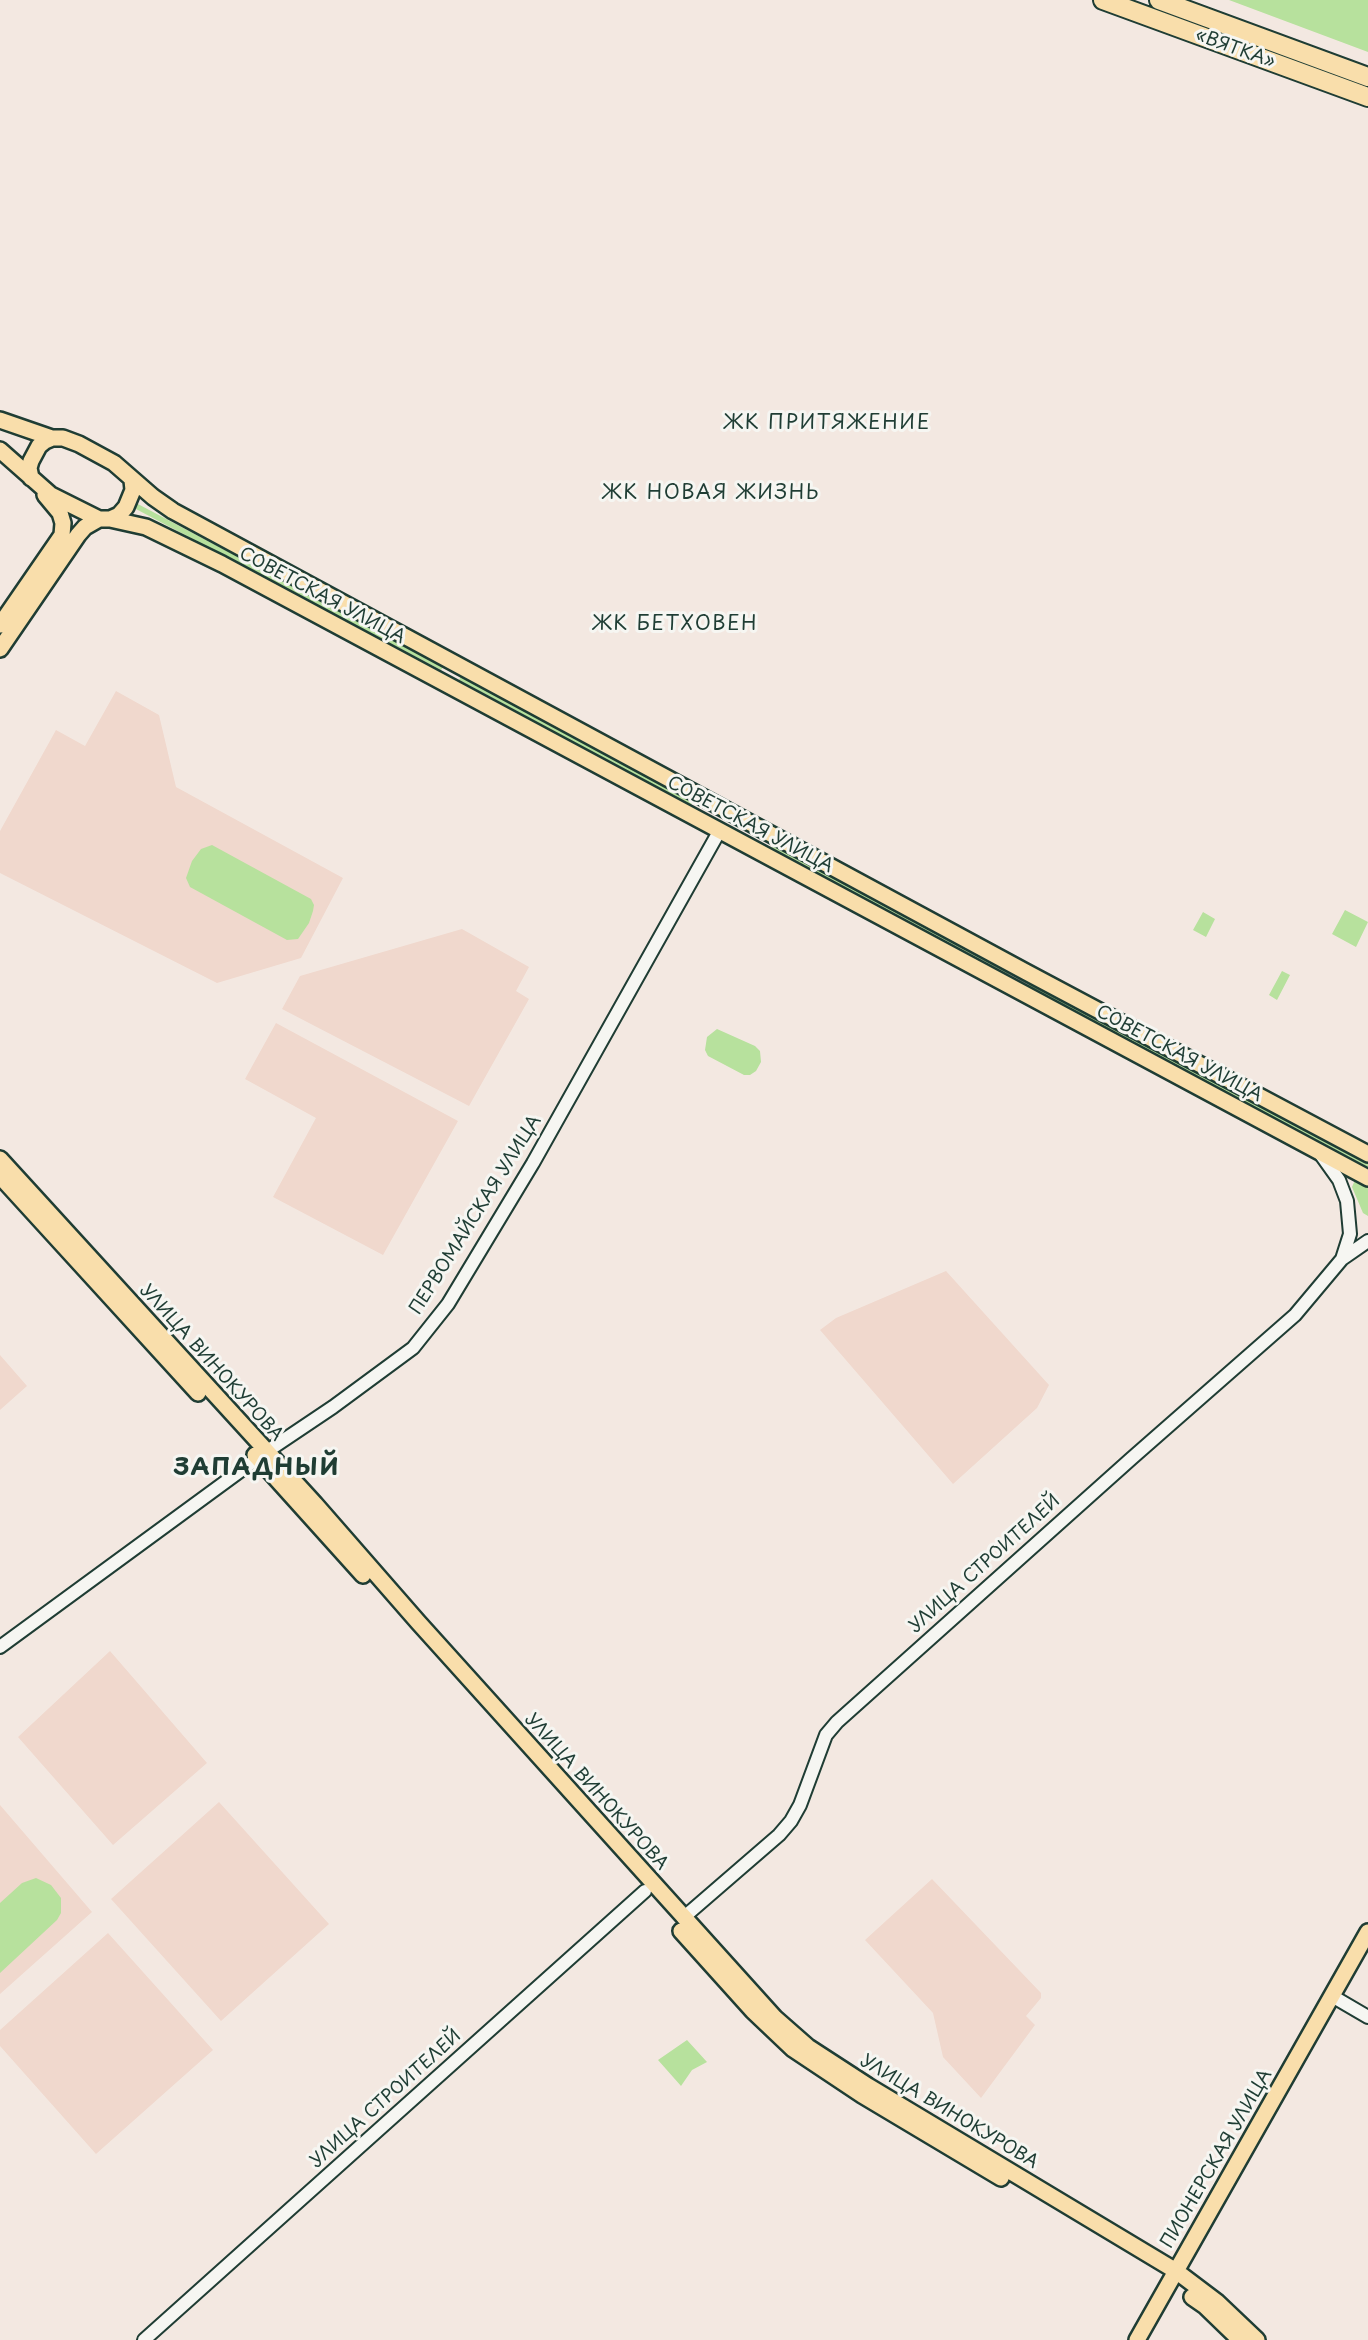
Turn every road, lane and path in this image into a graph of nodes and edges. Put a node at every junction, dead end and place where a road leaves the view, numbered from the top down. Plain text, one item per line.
1 (1103, 0) edge
2 (1159, 0) edge
3 (1368, 77) edge
4 (1368, 97) edge
5 (0, 420) edge
6 (52, 438) junction
7 (0, 450) edge
8 (132, 480) junction
9 (35, 481) junction
10 (104, 519) junction
11 (0, 625) edge
12 (0, 649) edge
13 (456, 664) junction
14 (445, 684) junction
15 (730, 812) junction
16 (720, 830) junction
17 (1026, 972) junction
18 (1017, 990) junction
19 (1318, 1151) junction
20 (1368, 1154) edge
21 (0, 1159) edge
22 (0, 1176) edge
23 (1368, 1178) edge
24 (1368, 1241) edge
25 (1342, 1259) junction
26 (97, 1274) junction
27 (262, 1455) junction
28 (0, 1647) edge
29 (649, 1888) junction
30 (679, 1921) junction
31 (1368, 1932) edge
32 (1332, 1996) junction
33 (1368, 2017) edge
34 (1173, 2276) junction
35 (144, 2340) edge
36 (1137, 2340) edge
37 (1240, 2340) edge
38 (1257, 2340) edge

1 - 4 highway, «ВЯТКА»
2 - 3 highway, «ВЯТКА»
5 - 6 main road
6 - 8 main road, СОВЕТСКАЯ УЛИЦА
6 - 9 main road
7 - 9 main road
8 - 10 main road
8 - 13 main road, СОВЕТСКАЯ УЛИЦА
9 - 10 main road, СОВЕТСКАЯ УЛИЦА
9 - 11 main road
10 - 12 main road
10 - 14 main road, СОВЕТСКАЯ УЛИЦА
13 - 14 main road
13 - 15 main road, СОВЕТСКАЯ УЛИЦА
14 - 16 main road, СОВЕТСКАЯ УЛИЦА
15 - 16 main road, ПЕРВОМАЙСКАЯ УЛИЦА
15 - 17 main road, СОВЕТСКАЯ УЛИЦА
16 - 18 main road, СОВЕТСКАЯ УЛИЦА
16 - 27 street, ПЕРВОМАЙСКАЯ УЛИЦА
17 - 18 main road
17 - 20 main road, СОВЕТСКАЯ УЛИЦА
18 - 19 main road, СОВЕТСКАЯ УЛИЦА
19 - 23 main road, СОВЕТСКАЯ УЛИЦА
19 - 25 street, УЛИЦА СТРОИТЕЛЕЙ
21 - 26 main road, УЛИЦА ВИНОКУРОВА
22 - 26 main road, УЛИЦА ВИНОКУРОВА
24 - 25 street, УЛИЦА СТРОИТЕЛЕЙ
25 - 30 street, УЛИЦА СТРОИТЕЛЕЙ
26 - 27 main road, УЛИЦА ВИНОКУРОВА
27 - 28 street, ПЕРВОМАЙСКАЯ УЛИЦА
27 - 29 main road, УЛИЦА ВИНОКУРОВА
29 - 30 main road, УЛИЦА ВИНОКУРОВА
29 - 35 street, УЛИЦА СТРОИТЕЛЕЙ
30 - 34 main road, УЛИЦА ВИНОКУРОВА
31 - 32 main road, ПИОНЕРСКАЯ УЛИЦА
32 - 33 street
32 - 34 main road, ПИОНЕРСКАЯ УЛИЦА
34 - 36 main road, ПИОНЕРСКАЯ УЛИЦА
34 - 37 main road, УЛИЦА ВИНОКУРОВА
34 - 38 main road, УЛИЦА ВИНОКУРОВА

